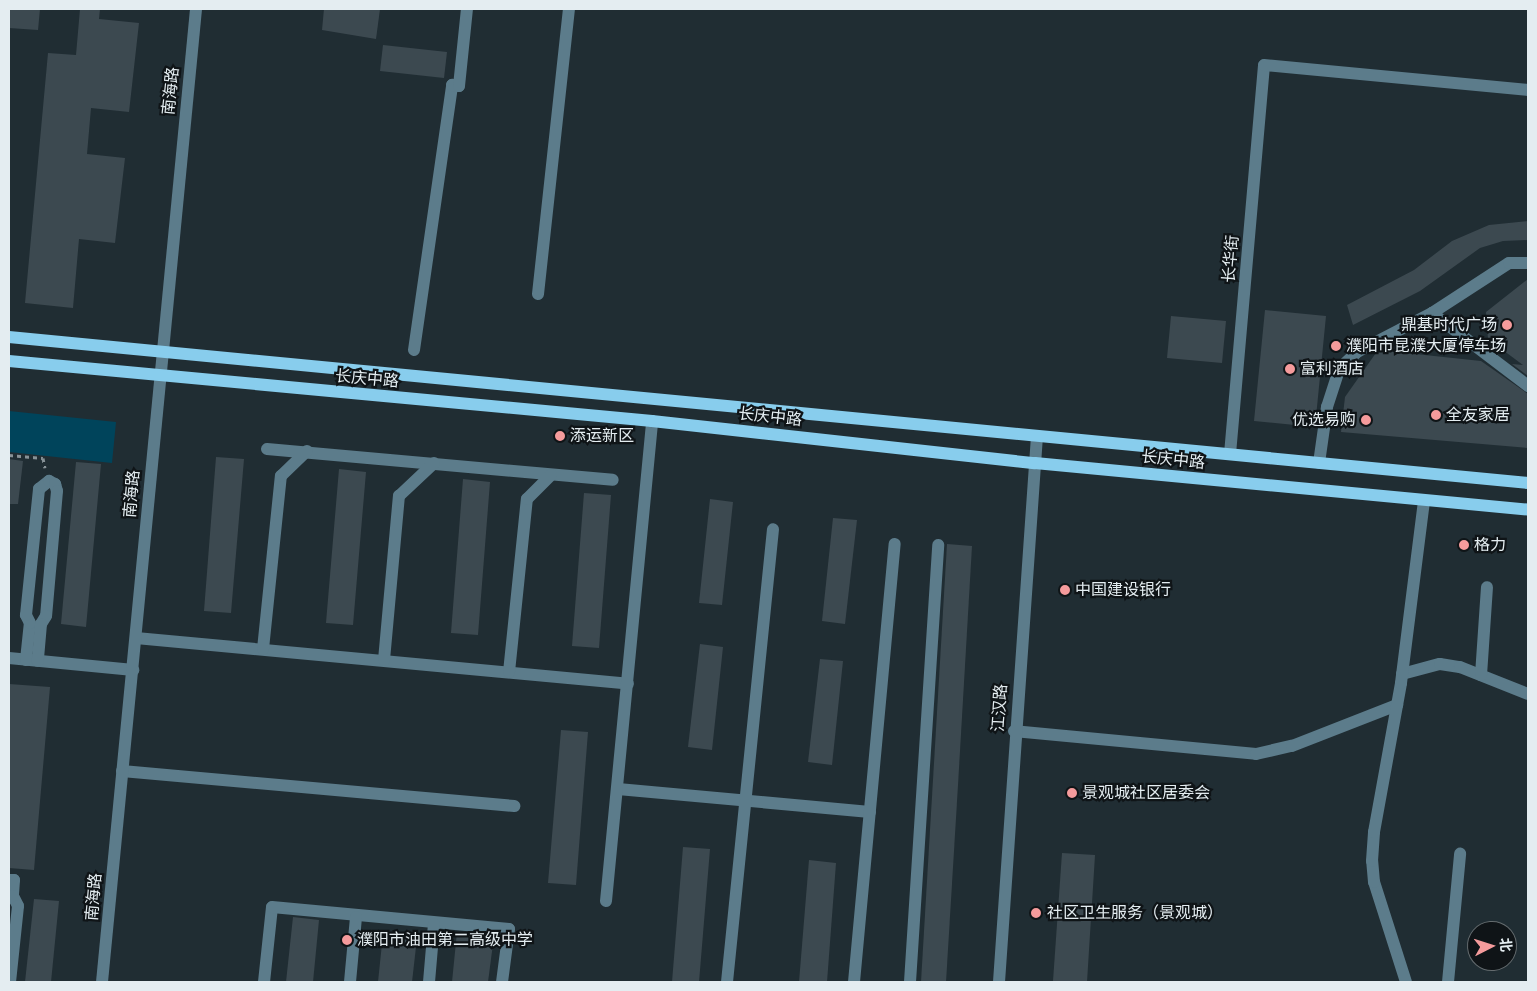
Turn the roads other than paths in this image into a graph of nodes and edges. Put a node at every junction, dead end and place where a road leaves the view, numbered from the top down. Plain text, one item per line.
1 (196, 9) edge
2 (467, 9) edge
3 (569, 9) edge
4 (1528, 90) edge
5 (1528, 263) edge
6 (538, 294) dead end
7 (1432, 313) junction
8 (9, 337) edge
9 (414, 350) dead end
10 (162, 352) junction
11 (9, 361) edge
12 (160, 376) junction
13 (1528, 386) edge
14 (652, 421) junction
15 (1037, 436) junction
16 (268, 449) dead end
17 (307, 451) junction
18 (1230, 454) junction
19 (434, 463) junction
20 (1035, 463) junction
21 (1319, 463) junction
22 (551, 475) junction
23 (613, 480) dead end
24 (1528, 483) edge
25 (1424, 501) junction
26 (1528, 510) edge
27 (773, 529) dead end
28 (895, 544) dead end
29 (938, 545) dead end
30 (1487, 587) dead end
31 (36, 623) junction
32 (136, 638) junction
33 (263, 649) junction
34 (9, 658) edge
35 (32, 660) junction
36 (384, 660) junction
37 (133, 670) junction
38 (509, 672) junction
39 (1402, 674) junction
40 (1481, 675) junction
41 (628, 684) junction
42 (1528, 694) edge
43 (1397, 705) junction
44 (1014, 731) junction
45 (122, 771) junction
46 (618, 789) junction
47 (743, 801) junction
48 (514, 806) dead end
49 (870, 812) junction
50 (1460, 854) dead end
51 (9, 880) edge
52 (11, 897) edge
53 (606, 901) dead end
54 (356, 917) junction
55 (434, 924) junction
56 (10, 982) edge
57 (102, 982) edge
58 (264, 982) edge
59 (350, 982) edge
60 (429, 982) edge
61 (502, 982) edge
62 (727, 982) edge
63 (854, 982) edge
64 (910, 982) edge
65 (1000, 982) edge
66 (1406, 982) edge
67 (1448, 982) edge

1 - 10 street, 南海路
2 - 9 street
3 - 6 street
4 - 18 street, 长华街
5 - 7 street
7 - 13 street
7 - 21 street
8 - 10 main road, 长庆中路
10 - 12 street, 南海路
10 - 15 main road, 长庆中路
11 - 12 main road, 长庆中路
12 - 14 main road, 长庆中路
12 - 32 street, 南海路
14 - 20 main road, 长庆中路
14 - 41 street
15 - 18 main road, 长庆中路
15 - 20 street, 江汉路
16 - 17 street
17 - 19 street
17 - 33 street
18 - 21 main road, 长庆中路
19 - 22 street
19 - 36 street
20 - 25 main road, 长庆中路
20 - 44 street, 江汉路
21 - 24 main road, 长庆中路
22 - 23 street
22 - 38 street
25 - 26 main road, 长庆中路
25 - 39 street
27 - 47 street
28 - 49 street
29 - 64 street
30 - 40 street
31 - 31 street
31 - 35 street
32 - 33 street
32 - 37 street, 南海路
33 - 36 street
34 - 35 street
35 - 37 street
36 - 38 street
37 - 45 street, 南海路
38 - 41 street
39 - 40 street
39 - 43 street
40 - 42 street
41 - 46 street
43 - 44 street
43 - 66 street
44 - 65 street, 江汉路
45 - 48 street
45 - 57 street, 南海路
46 - 47 street
46 - 53 street
47 - 49 street
47 - 62 street
49 - 63 street
50 - 67 street
51 - 52 street
52 - 56 street
54 - 55 street
54 - 58 street
54 - 59 street
55 - 60 street
55 - 61 street

